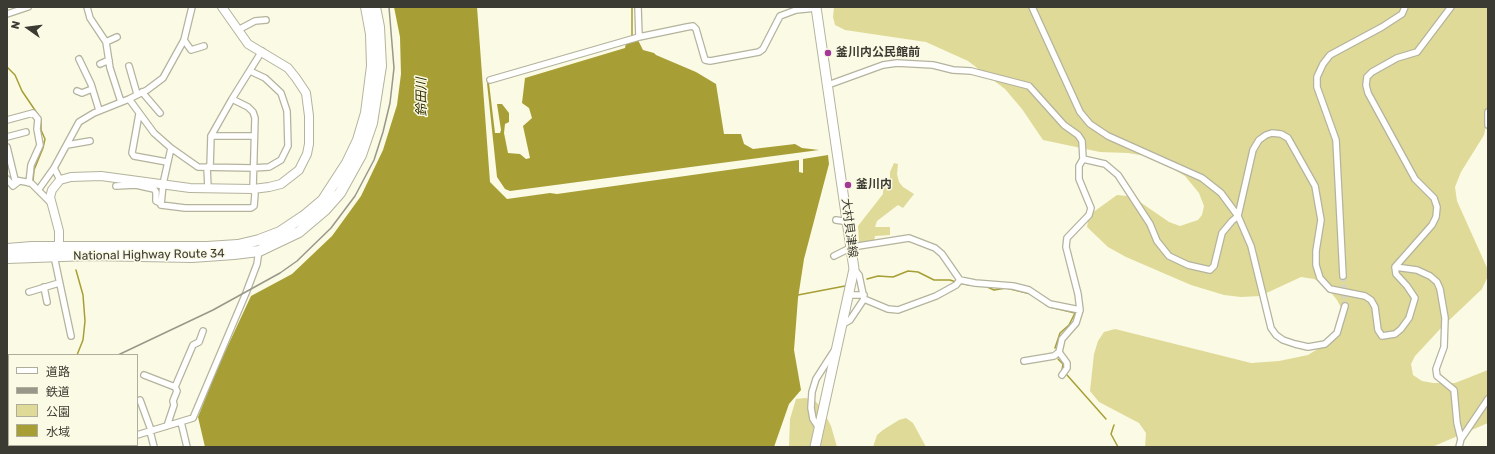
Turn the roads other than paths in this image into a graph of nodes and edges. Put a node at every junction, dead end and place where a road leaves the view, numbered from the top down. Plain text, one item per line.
1 (28, 7) edge
2 (87, 7) edge
3 (192, 7) edge
4 (222, 7) edge
5 (366, 7) edge
6 (375, 7) edge
7 (638, 7) edge
8 (1032, 7) edge
9 (1405, 7) edge
10 (1451, 7) edge
11 (816, 8) edge
12 (7, 14) edge
13 (266, 20) dead end
14 (238, 30) junction
15 (117, 37) dead end
16 (638, 37) junction
17 (184, 40) junction
18 (106, 42) junction
19 (204, 46) dead end
20 (262, 51) junction
21 (79, 59) dead end
22 (109, 60) junction
23 (100, 64) dead end
24 (129, 66) dead end
25 (250, 71) junction
26 (490, 80) dead end
27 (828, 86) junction
28 (92, 89) junction
29 (76, 91) dead end
30 (140, 93) junction
31 (129, 99) junction
32 (232, 99) junction
33 (121, 102) junction
34 (99, 110) junction
35 (1488, 112) edge
36 (160, 113) dead end
37 (139, 114) junction
38 (7, 120) edge
39 (1488, 125) edge
40 (26, 132) dead end
41 (211, 136) junction
42 (254, 136) junction
43 (7, 137) edge
44 (90, 141) dead end
45 (67, 145) junction
46 (7, 147) edge
47 (171, 148) junction
48 (1083, 159) junction
49 (167, 162) junction
50 (209, 167) junction
51 (54, 168) junction
52 (253, 168) junction
53 (7, 179) edge
54 (60, 180) junction
55 (18, 182) junction
56 (29, 183) junction
57 (163, 184) junction
58 (116, 186) dead end
59 (208, 188) junction
60 (39, 189) junction
61 (253, 189) junction
62 (50, 202) junction
63 (160, 203) junction
64 (1238, 216) junction
65 (836, 220) dead end
66 (848, 222) junction
67 (259, 240) junction
68 (852, 247) junction
69 (7, 250) edge
70 (259, 251) junction
71 (58, 253) junction
72 (834, 256) dead end
73 (7, 258) edge
74 (1395, 267) junction
75 (854, 269) junction
76 (1343, 276) tunnel mouth
77 (959, 282) junction
78 (59, 283) junction
79 (44, 287) junction
80 (29, 292) dead end
81 (849, 295) junction
82 (864, 297) junction
83 (48, 302) dead end
84 (1345, 306) tunnel mouth
85 (1080, 310) junction
86 (843, 324) junction
87 (203, 331) dead end
88 (71, 336) dead end
89 (837, 348) junction
90 (1059, 352) junction
91 (1024, 361) dead end
92 (144, 375) dead end
93 (1062, 375) dead end
94 (175, 387) junction
95 (140, 400) dead end
96 (1488, 400) edge
97 (181, 422) junction
98 (167, 426) junction
99 (819, 428) junction
100 (150, 431) junction
101 (138, 434) edge
102 (1461, 439) junction
103 (154, 447) edge
104 (187, 447) edge
105 (816, 447) edge
106 (1459, 447) edge

1 - 12 street
2 - 18 street
3 - 17 street
4 - 14 street
5 - 67 highway, National Highway Route 34
6 - 70 highway, National Highway Route 34
7 - 16 street
8 - 64 street
9 - 76 street
10 - 74 street
11 - 16 street
11 - 27 main road, 大村貝津線
13 - 14 street
14 - 20 street
15 - 18 street
16 - 26 street
17 - 19 street
17 - 30 street
18 - 22 street
20 - 25 street
20 - 61 street
21 - 28 street
22 - 23 street
22 - 33 street
24 - 30 street
25 - 32 street
25 - 52 street
27 - 48 street
27 - 66 main road, 大村貝津線
28 - 29 street
28 - 34 street
30 - 31 street
30 - 36 street
31 - 33 street
31 - 37 street
32 - 41 street
32 - 42 street
33 - 34 street
34 - 45 street
35 - 39 street
37 - 47 street
37 - 49 street
38 - 56 street
40 - 43 street
41 - 42 street
41 - 50 street
42 - 52 street
44 - 45 street
45 - 51 street
46 - 55 street
47 - 49 street
47 - 50 street
48 - 64 street
48 - 85 street
49 - 57 street
50 - 52 street
50 - 59 street
51 - 54 street
51 - 60 street
52 - 61 street
53 - 55 street
54 - 57 street
54 - 62 street
55 - 56 street
56 - 60 street
57 - 59 street
57 - 63 street
58 - 63 street
59 - 61 street
60 - 62 street
61 - 63 street
62 - 71 street
64 - 74 street
64 - 84 street
65 - 66 street
66 - 68 main road, 大村貝津線
67 - 70 street
67 - 71 highway, National Highway Route 34
68 - 72 street
68 - 75 main road, 大村貝津線
68 - 77 street
69 - 71 highway, National Highway Route 34
70 - 71 highway, National Highway Route 34
70 - 97 street
71 - 73 highway, National Highway Route 34
71 - 78 street
74 - 102 street
75 - 81 main road, 大村貝津線
75 - 82 street
77 - 82 street
77 - 85 street
78 - 79 street
78 - 88 street
79 - 80 street
79 - 83 street
81 - 82 street
81 - 86 main road, 大村貝津線
82 - 86 street
85 - 90 street
86 - 89 main road, 大村貝津線
87 - 94 street
89 - 99 main road, 大村貝津線
89 - 99 street
90 - 91 street
90 - 93 street
92 - 94 street
94 - 98 street
95 - 100 street
96 - 102 street
97 - 98 street
97 - 104 street
98 - 100 street
99 - 105 main road, 大村貝津線
100 - 101 street
100 - 103 street
102 - 106 street

